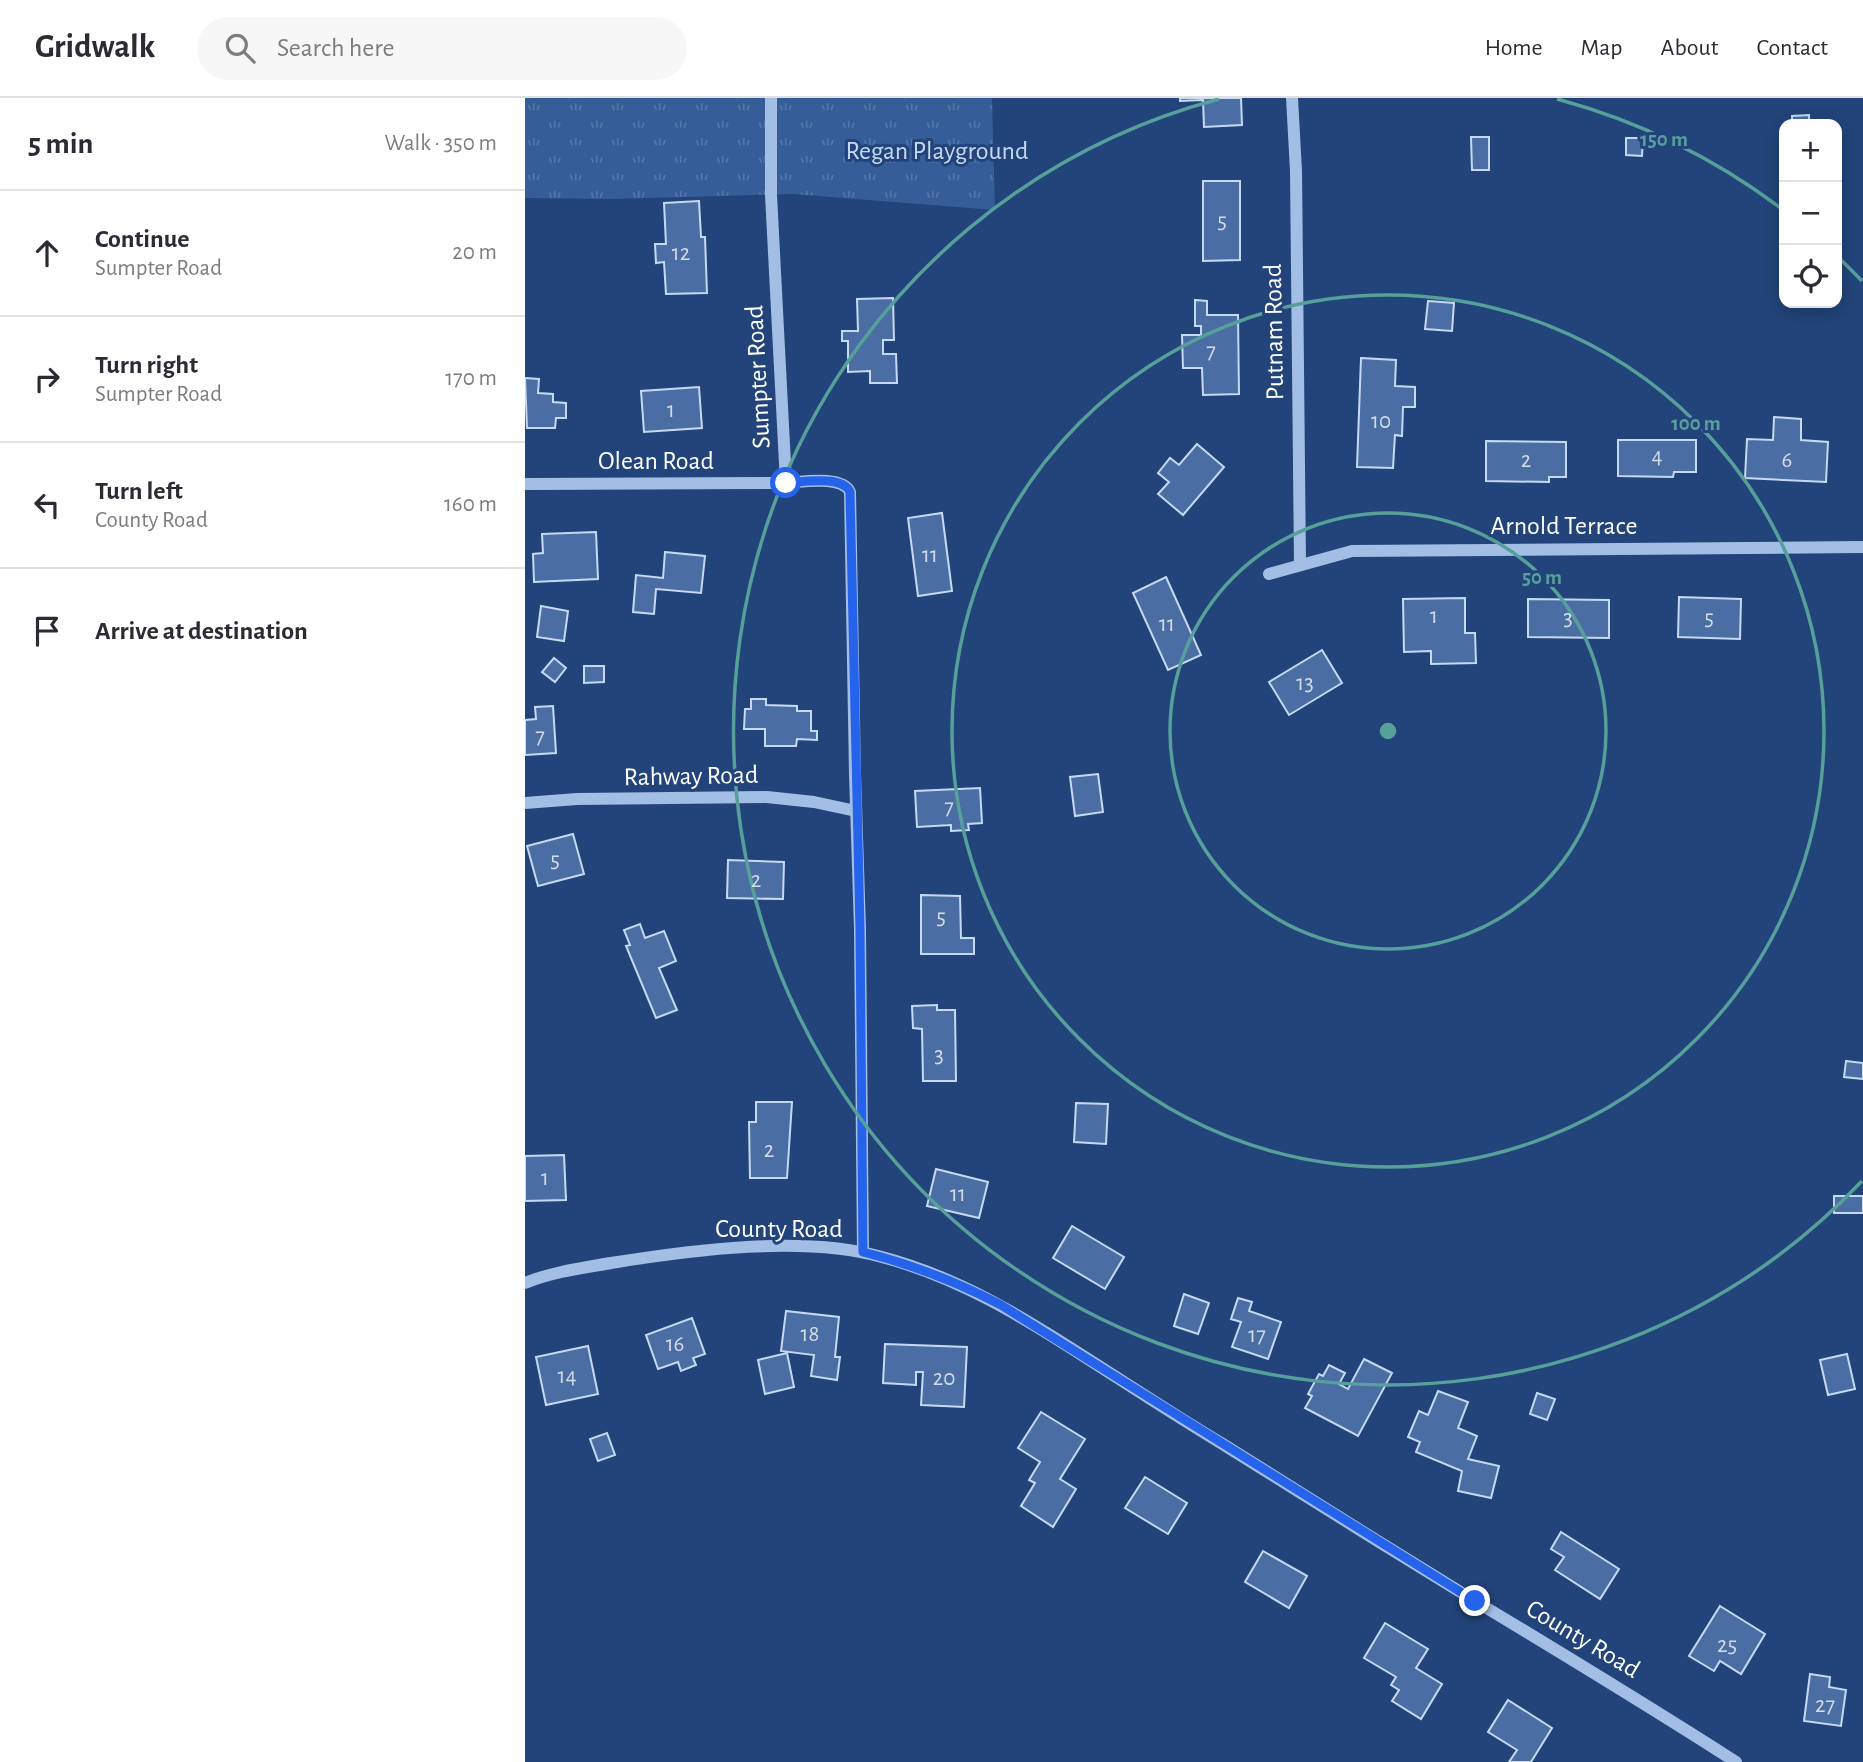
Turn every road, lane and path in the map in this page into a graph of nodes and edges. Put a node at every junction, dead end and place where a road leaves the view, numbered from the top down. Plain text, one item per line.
1 (771, 98) edge
2 (1292, 98) edge
3 (786, 483) junction
4 (525, 484) edge
5 (1863, 547) edge
6 (1300, 565) junction
7 (1269, 574) dead end
8 (525, 803) edge
9 (856, 811) junction
10 (863, 1252) junction
11 (525, 1283) edge
12 (1736, 1762) edge

1 - 3 street, Sumpter Road
2 - 6 street, Putnam Road
3 - 4 street, Olean Road
3 - 9 street, Sumpter Road
5 - 6 street, Arnold Terrace
6 - 7 street, Arnold Terrace
8 - 9 street, Rahway Road
9 - 10 street, Sumpter Road
10 - 11 street, County Road
10 - 12 street, County Road

